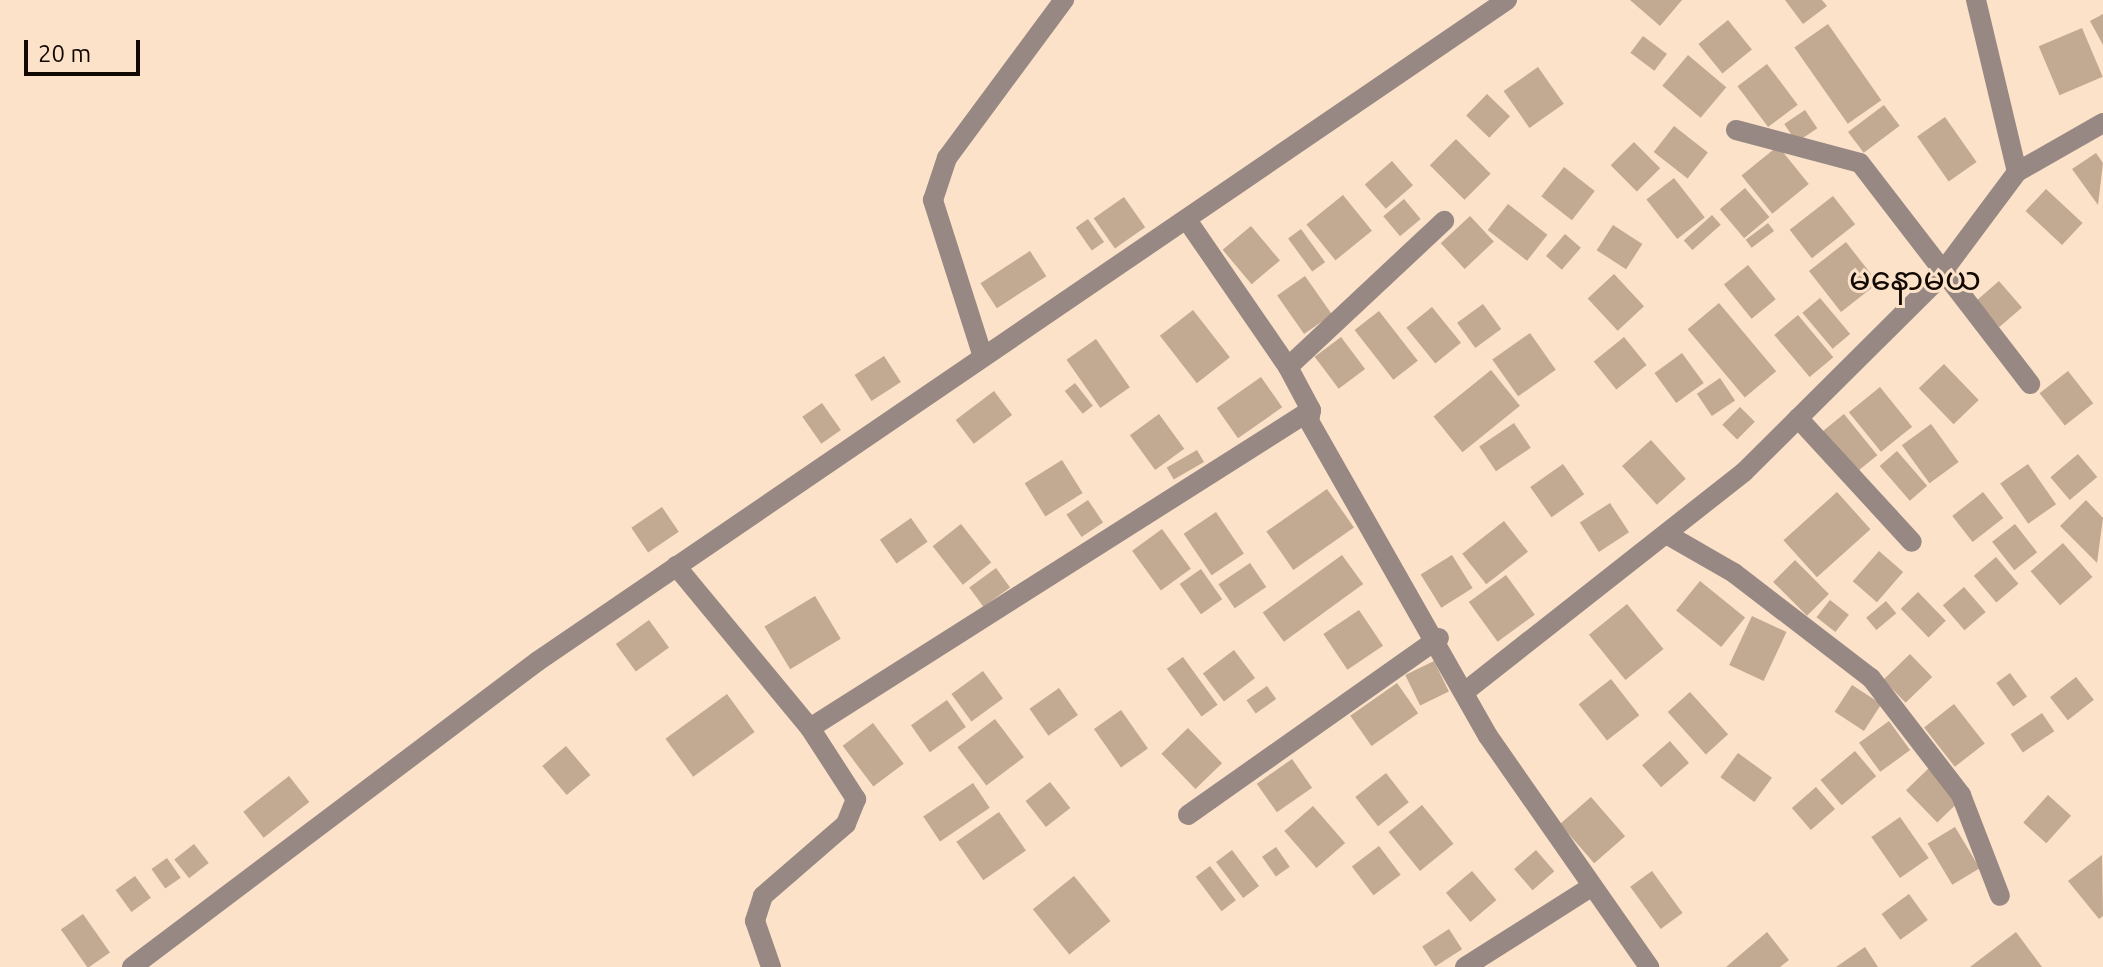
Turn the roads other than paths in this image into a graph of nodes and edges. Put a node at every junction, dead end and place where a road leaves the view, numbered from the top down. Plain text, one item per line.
1 (1064, 0) edge
2 (1507, 0) edge
3 (1976, 0) edge
4 (2103, 123) edge
5 (1736, 130) dead end
6 (2017, 172) junction
7 (1187, 220) junction
8 (1444, 221) dead end
9 (1941, 275) junction
10 (983, 357) junction
11 (1288, 367) junction
12 (2030, 384) dead end
13 (1311, 410) junction
14 (1798, 418) junction
15 (1668, 535) junction
16 (1912, 542) dead end
17 (676, 566) junction
18 (1439, 638) junction
19 (1467, 690) junction
20 (810, 728) junction
21 (1188, 815) dead end
22 (1591, 887) junction
23 (2000, 896) dead end
24 (132, 967) edge
25 (771, 967) edge
26 (1465, 967) edge
27 (1649, 967) edge

1 - 10 street
2 - 7 street
3 - 6 street
4 - 6 street
5 - 9 street
6 - 9 street
7 - 10 street
7 - 11 street
8 - 11 street
9 - 12 street
9 - 14 street
10 - 17 street
11 - 13 street
13 - 18 street
13 - 20 street
14 - 15 street
14 - 16 street
15 - 19 street
15 - 23 street
17 - 20 street
17 - 24 street
18 - 19 street
18 - 21 street
19 - 22 street
20 - 25 street
22 - 26 street
22 - 27 street

